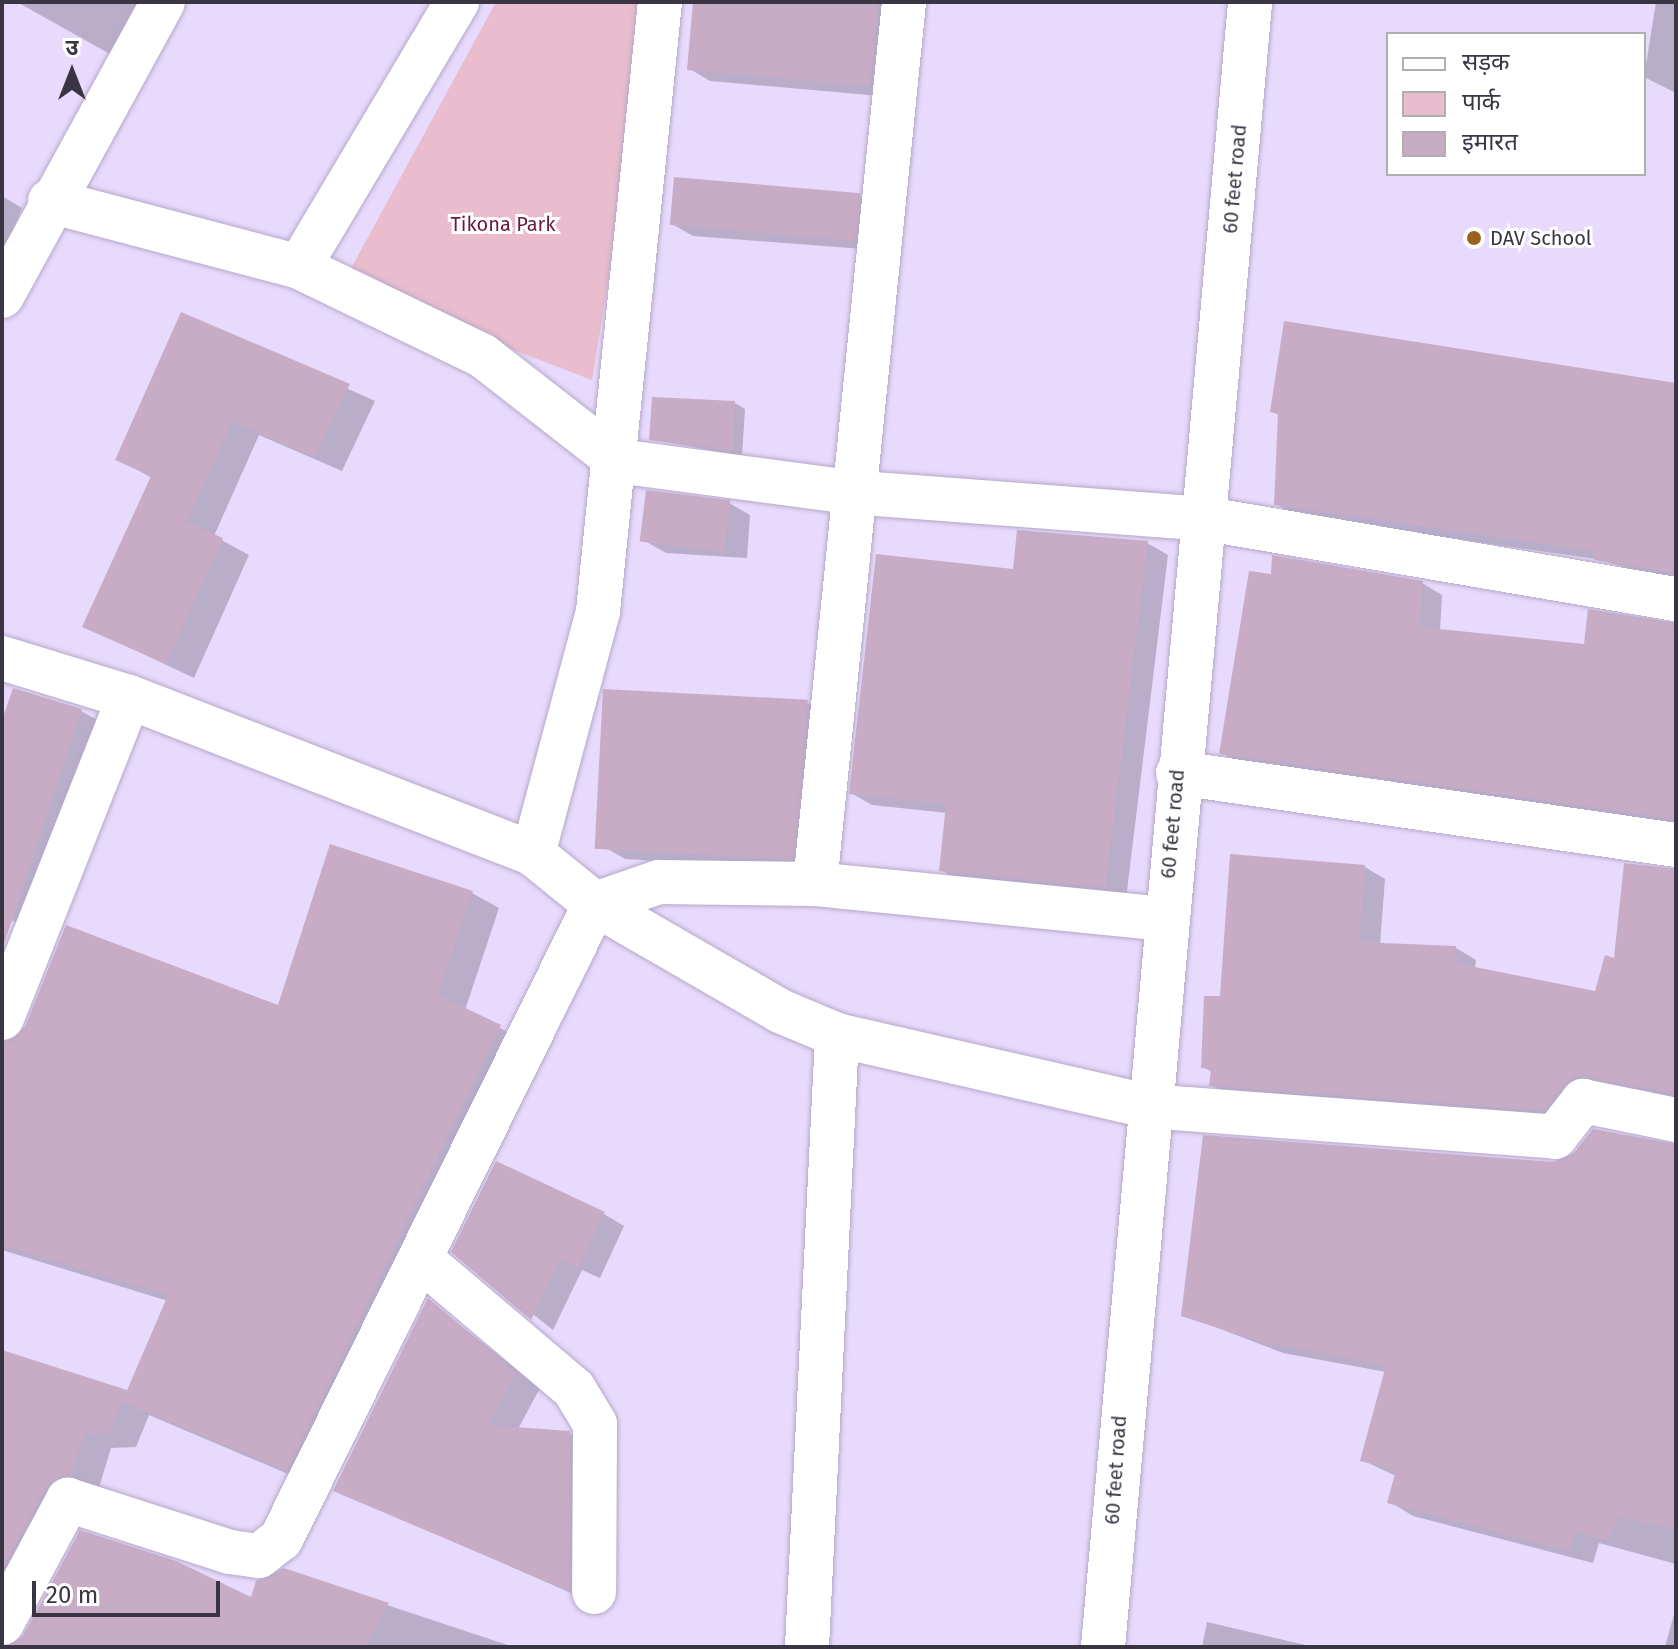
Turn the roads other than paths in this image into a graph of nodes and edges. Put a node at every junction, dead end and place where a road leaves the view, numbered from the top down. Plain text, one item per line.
1 (163, 2) edge
2 (457, 2) edge
3 (660, 2) edge
4 (904, 2) edge
5 (1250, 2) edge
6 (50, 201) junction
7 (299, 267) junction
8 (2, 296) edge
9 (618, 461) junction
10 (849, 492) junction
11 (1207, 519) junction
12 (1676, 599) edge
13 (2, 658) edge
14 (129, 697) junction
15 (1178, 773) junction
16 (1676, 845) edge
17 (533, 854) junction
18 (815, 884) junction
19 (595, 904) junction
20 (1164, 919) junction
21 (2, 1018) edge
22 (837, 1035) junction
23 (1147, 1106) junction
24 (1676, 1120) edge
25 (423, 1261) junction
26 (594, 1592) dead end
27 (2, 1623) edge
28 (807, 1647) edge
29 (1103, 1647) edge

1 - 6 street
2 - 7 street
3 - 9 street
4 - 10 street
5 - 11 street, 60 feet road
6 - 7 street
6 - 8 street
7 - 9 street
9 - 10 street
9 - 17 street
10 - 11 street
10 - 18 street
11 - 12 street
11 - 15 street, 60 feet road
13 - 14 street
14 - 17 street
14 - 21 street
15 - 16 street
15 - 20 street, 60 feet road
17 - 19 street
18 - 19 street
18 - 20 street
19 - 22 street
19 - 25 street
20 - 23 street, 60 feet road
22 - 23 street
22 - 28 street
23 - 24 street
23 - 29 street, 60 feet road
25 - 26 street
25 - 27 street

